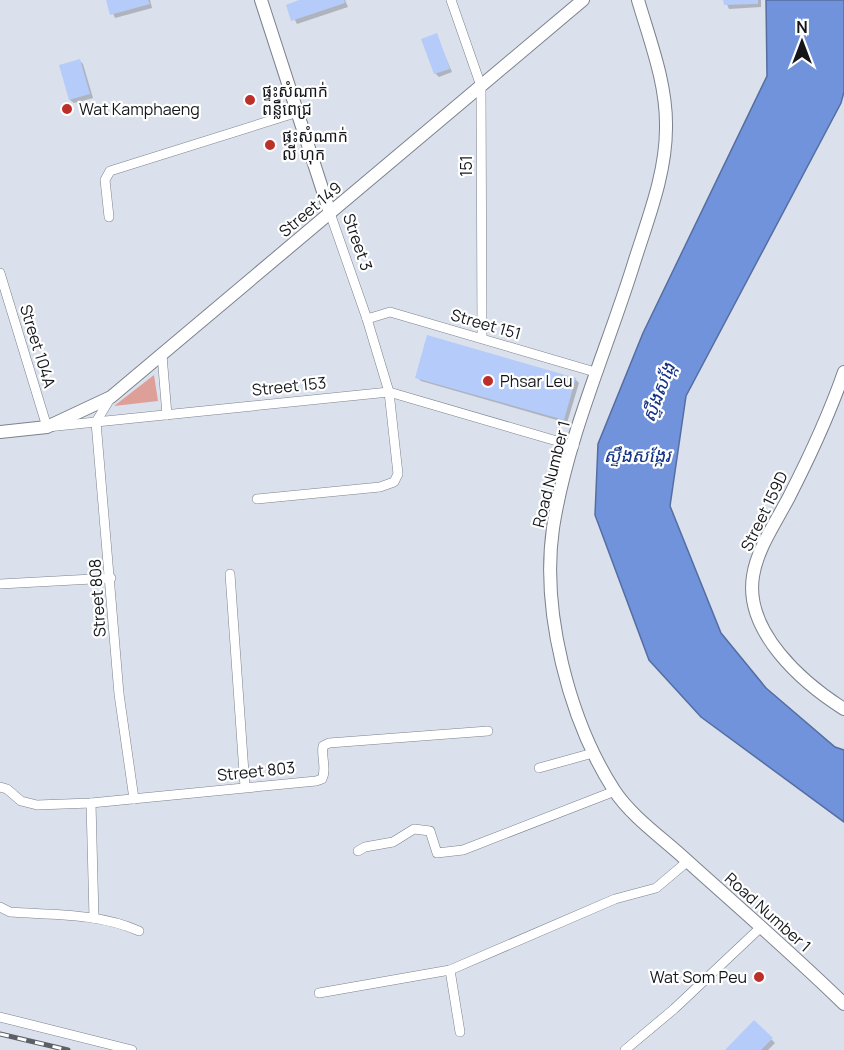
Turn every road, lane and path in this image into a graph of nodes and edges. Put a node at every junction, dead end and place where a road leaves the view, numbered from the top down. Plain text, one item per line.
1 (261, 0) edge
2 (451, 0) edge
3 (583, 0) edge
4 (638, 0) edge
5 (481, 86) junction
6 (297, 112) junction
7 (330, 213) junction
8 (109, 217) dead end
9 (0, 273) edge
10 (367, 319) junction
11 (482, 338) junction
12 (162, 356) junction
13 (595, 372) junction
14 (844, 372) edge
15 (389, 392) junction
16 (111, 397) junction
17 (167, 415) junction
18 (96, 422) junction
19 (47, 427) junction
20 (0, 432) edge
21 (574, 446) junction
22 (257, 499) dead end
23 (230, 574) dead end
24 (111, 578) junction
25 (0, 584) edge
26 (844, 709) edge
27 (488, 731) dead end
28 (593, 753) junction
29 (539, 768) dead end
30 (0, 787) edge
31 (245, 787) junction
32 (615, 791) junction
33 (134, 799) junction
34 (91, 803) junction
35 (358, 851) dead end
36 (688, 861) junction
37 (0, 907) edge
38 (94, 918) junction
39 (760, 928) junction
40 (139, 931) dead end
41 (450, 970) junction
42 (319, 993) dead end
43 (844, 1004) edge
44 (0, 1017) edge
45 (460, 1032) dead end
46 (132, 1050) edge
47 (625, 1050) edge

1 - 6 street, Street 3
2 - 5 street, 151
3 - 5 street, Street 149
4 - 13 street, Road Number 1
5 - 7 street, Street 149
5 - 11 street, 151
6 - 7 street, Street 3
6 - 8 street
7 - 10 street, Street 3
7 - 12 street, Street 149
9 - 19 street, Street 104A
10 - 11 street, Street 151
10 - 15 street, Street 3
11 - 13 street, Street 151
12 - 16 street, Street 149
12 - 17 street
13 - 21 street, Road Number 1
14 - 26 street, Street 159D
15 - 17 street, Street 153
15 - 21 street, Street 153
15 - 22 street, Street 3
16 - 18 street
16 - 19 street, Street 149
17 - 18 street, Street 153
18 - 19 street, Street 153
18 - 24 street, Street 808
19 - 20 street, Street 153
21 - 28 street, Road Number 1
23 - 31 street
24 - 25 street
24 - 33 street, Street 808
27 - 31 street, Street 803
28 - 29 street
28 - 32 street, Road Number 1
30 - 34 street, Street 803
31 - 33 street, Street 803
32 - 35 street
32 - 36 street, Road Number 1
33 - 34 street, Street 803
34 - 38 street
36 - 39 street, Road Number 1
36 - 41 street
37 - 38 street
38 - 40 street
39 - 43 street, Road Number 1
39 - 47 street
41 - 42 street
41 - 45 street
44 - 46 street

